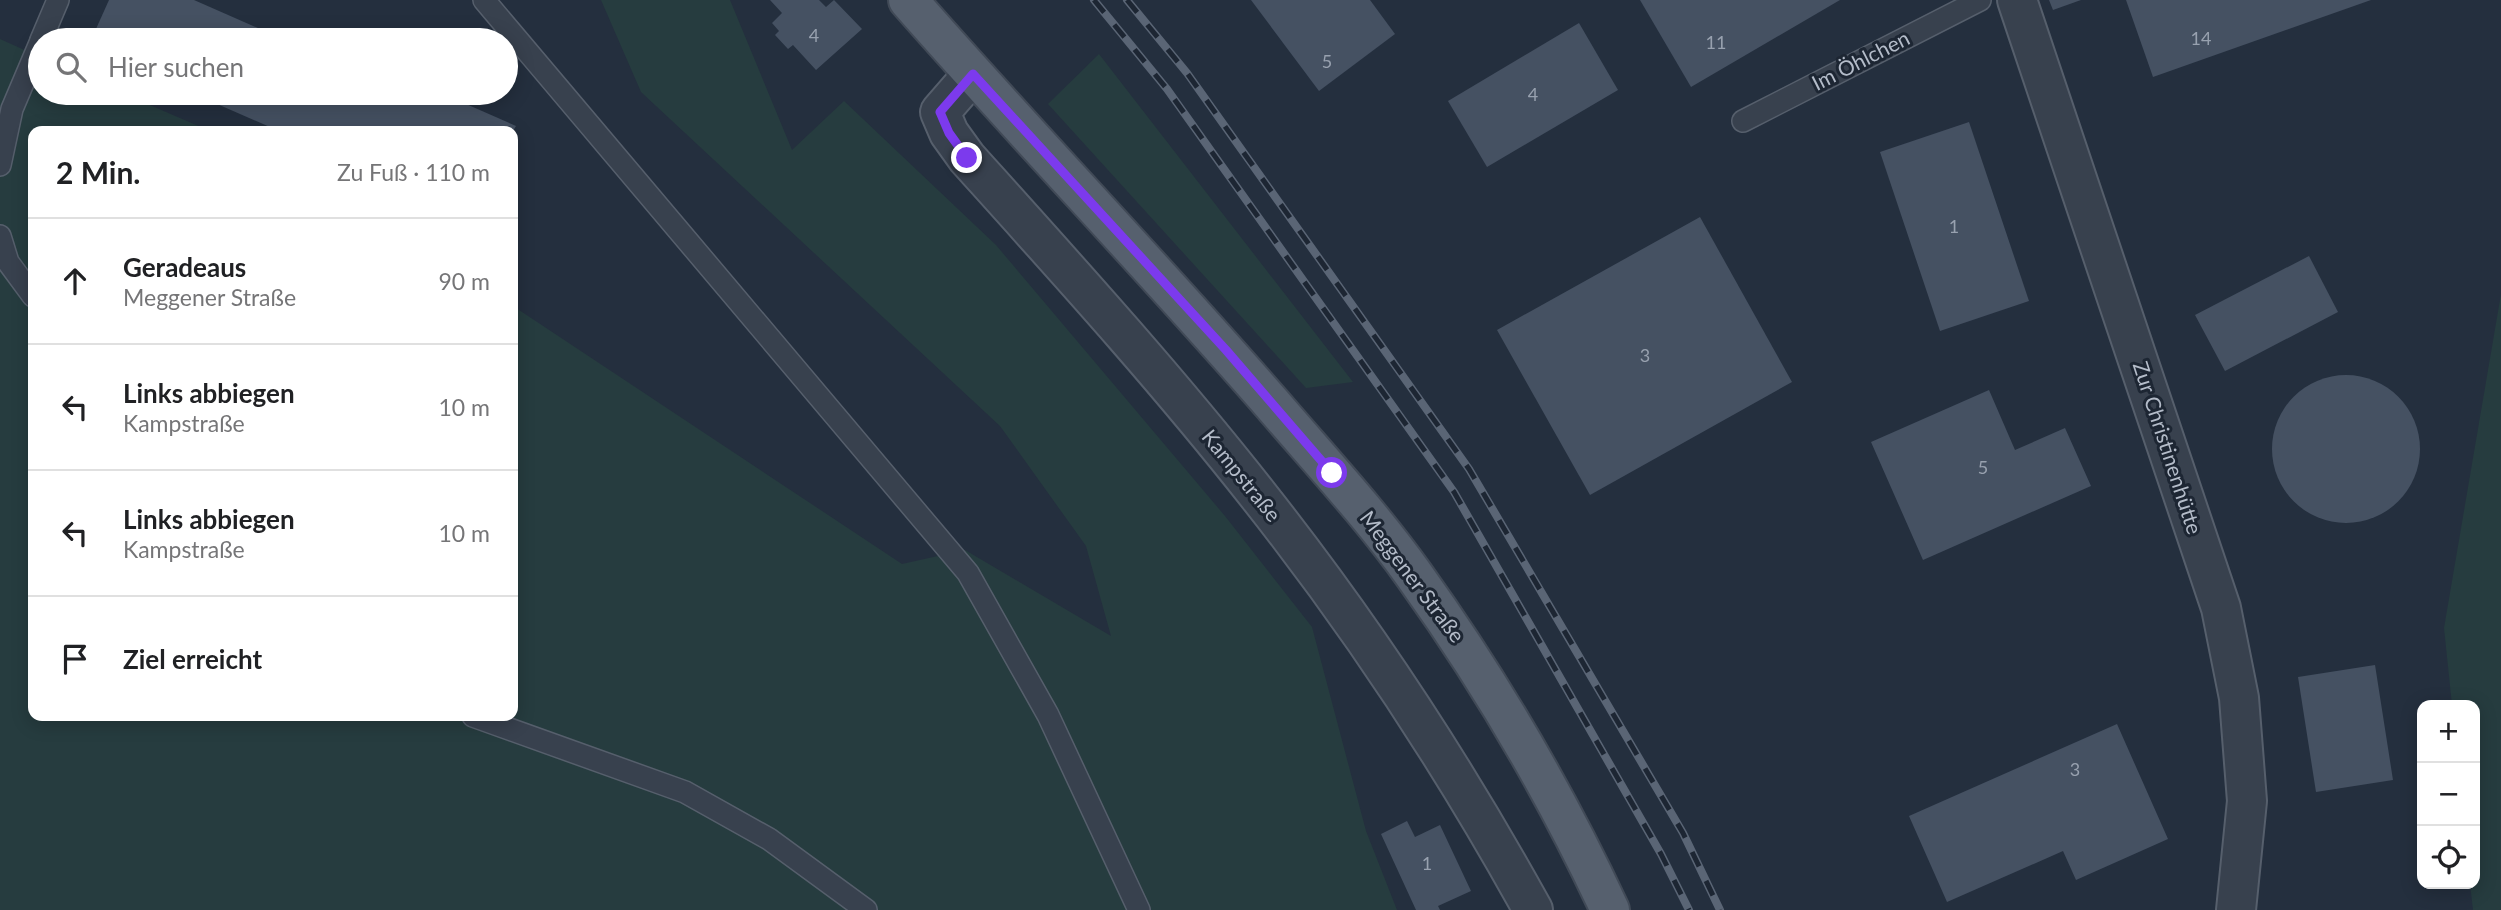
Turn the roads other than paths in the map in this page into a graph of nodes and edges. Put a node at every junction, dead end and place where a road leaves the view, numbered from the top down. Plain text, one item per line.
1 (58, 0) edge
2 (484, 0) edge
3 (908, 0) edge
4 (1980, 0) edge
5 (2017, 0) edge
6 (47, 28) edge
7 (508, 28) edge
8 (518, 40) edge
9 (28, 72) edge
10 (973, 74) junction
11 (1744, 121) dead end
12 (0, 164) edge
13 (0, 236) edge
14 (28, 289) edge
15 (487, 721) edge
16 (866, 910) edge
17 (1139, 910) edge
18 (1533, 910) edge
19 (1610, 910) edge
20 (2236, 910) edge

1 - 6 lane
2 - 7 lane
3 - 10 main road, Meggener Straße
4 - 11 lane, Im Öhlchen
5 - 20 street, Zur Christinenhütte
8 - 17 lane
9 - 12 lane
10 - 18 street, Kampstraße
10 - 19 main road, Meggener Straße
13 - 14 lane
15 - 16 lane

